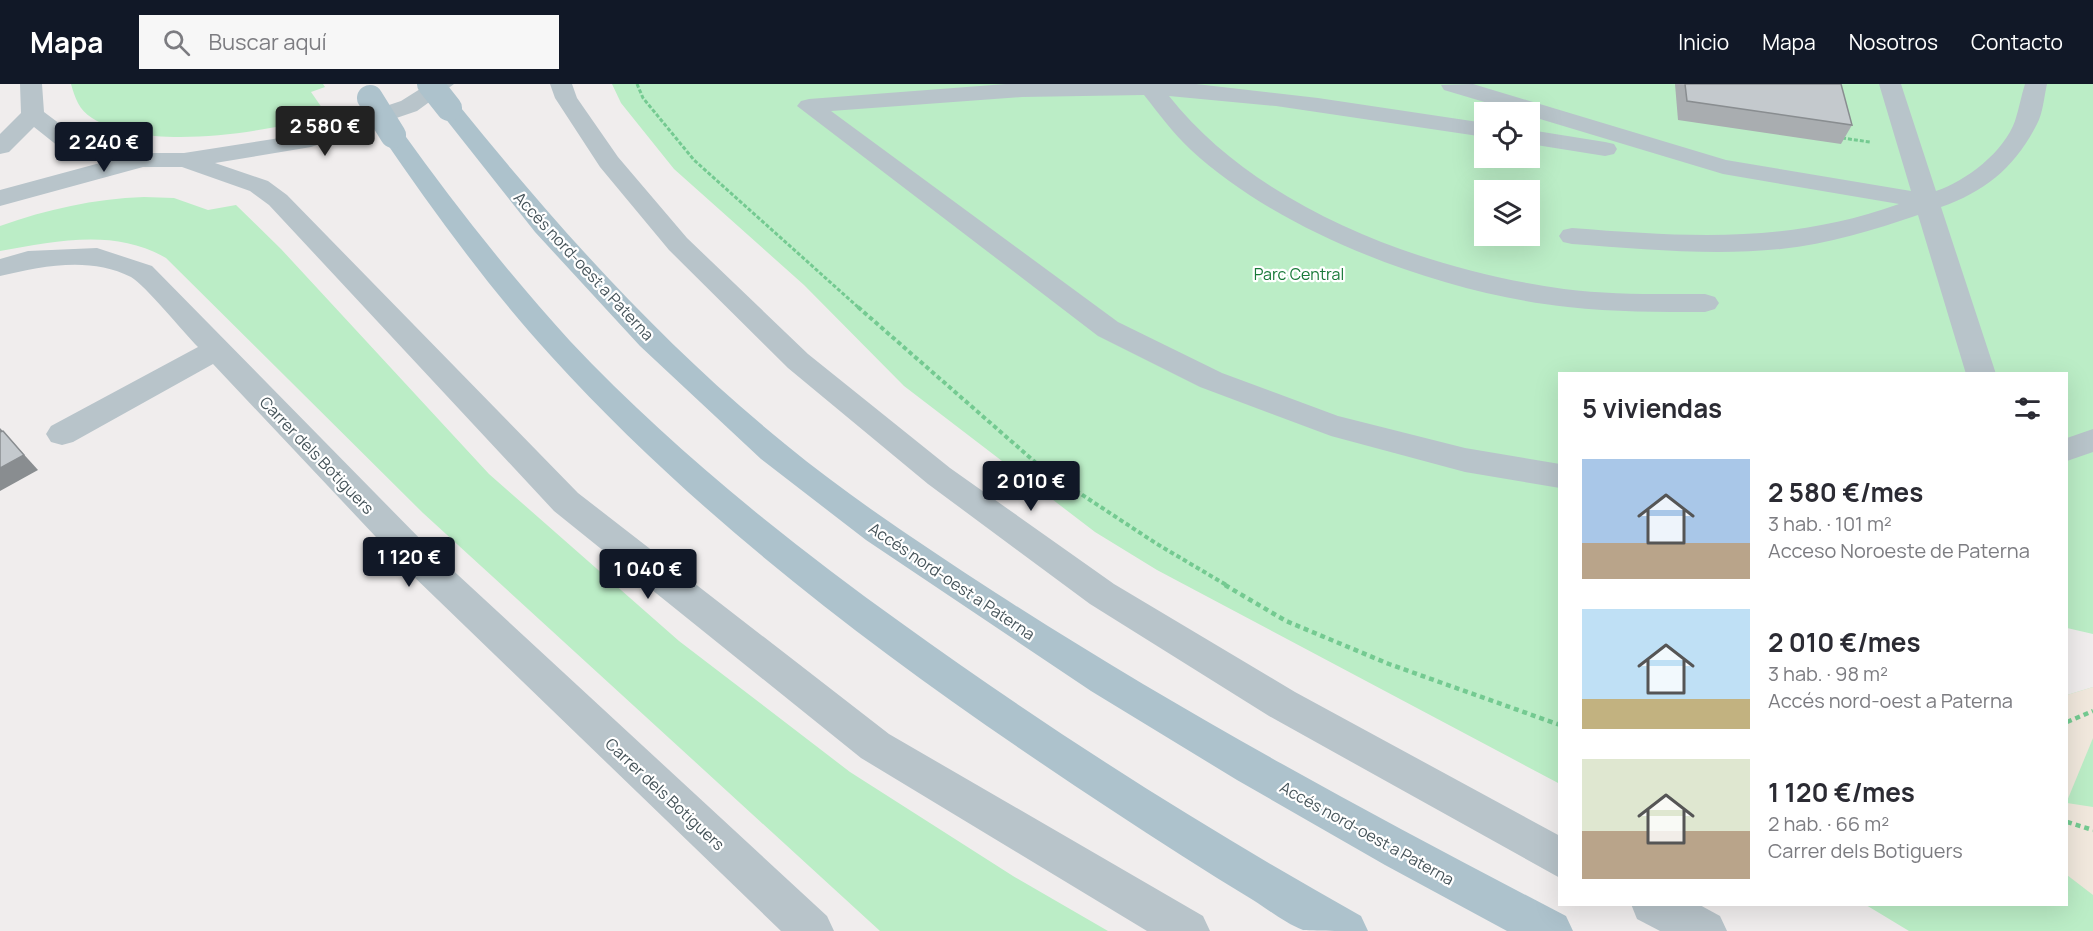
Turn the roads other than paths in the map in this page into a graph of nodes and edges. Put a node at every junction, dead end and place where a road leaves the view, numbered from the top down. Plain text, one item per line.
1 (31, 84) edge
2 (561, 84) edge
3 (1890, 84) edge
4 (2036, 84) edge
5 (1452, 85) edge
6 (1150, 88) junction
7 (365, 91) edge
8 (441, 92) edge
9 (33, 115) junction
10 (1474, 128) edge
11 (1540, 139) edge
12 (0, 147) edge
13 (145, 160) junction
14 (184, 160) junction
15 (1723, 167) junction
16 (0, 198) edge
17 (1928, 201) junction
18 (1572, 236) dead end
19 (0, 268) edge
20 (1705, 303) dead end
21 (216, 350) junction
22 (1980, 372) edge
23 (62, 434) dead end
24 (2093, 440) edge
25 (2068, 450) edge
26 (1558, 476) edge
27 (1558, 857) edge
28 (1656, 906) edge
29 (812, 931) edge
30 (1188, 931) edge
31 (1346, 931) edge
32 (1551, 931) edge
33 (1705, 931) edge

1 - 9 street
2 - 27 street
3 - 17 street
4 - 17 street
5 - 15 street
6 - 10 street
6 - 20 street
6 - 26 street
7 - 31 main road, bridge
8 - 14 street
8 - 32 main road, Accés nord-oest a Paterna
9 - 12 street
9 - 13 street
11 - 15 street
13 - 14 street
13 - 16 street
14 - 30 street
15 - 17 street
17 - 18 street
17 - 22 street
19 - 21 street, Carrer dels Botiguers
21 - 23 street
21 - 29 street, Carrer dels Botiguers
24 - 25 street
28 - 33 street

